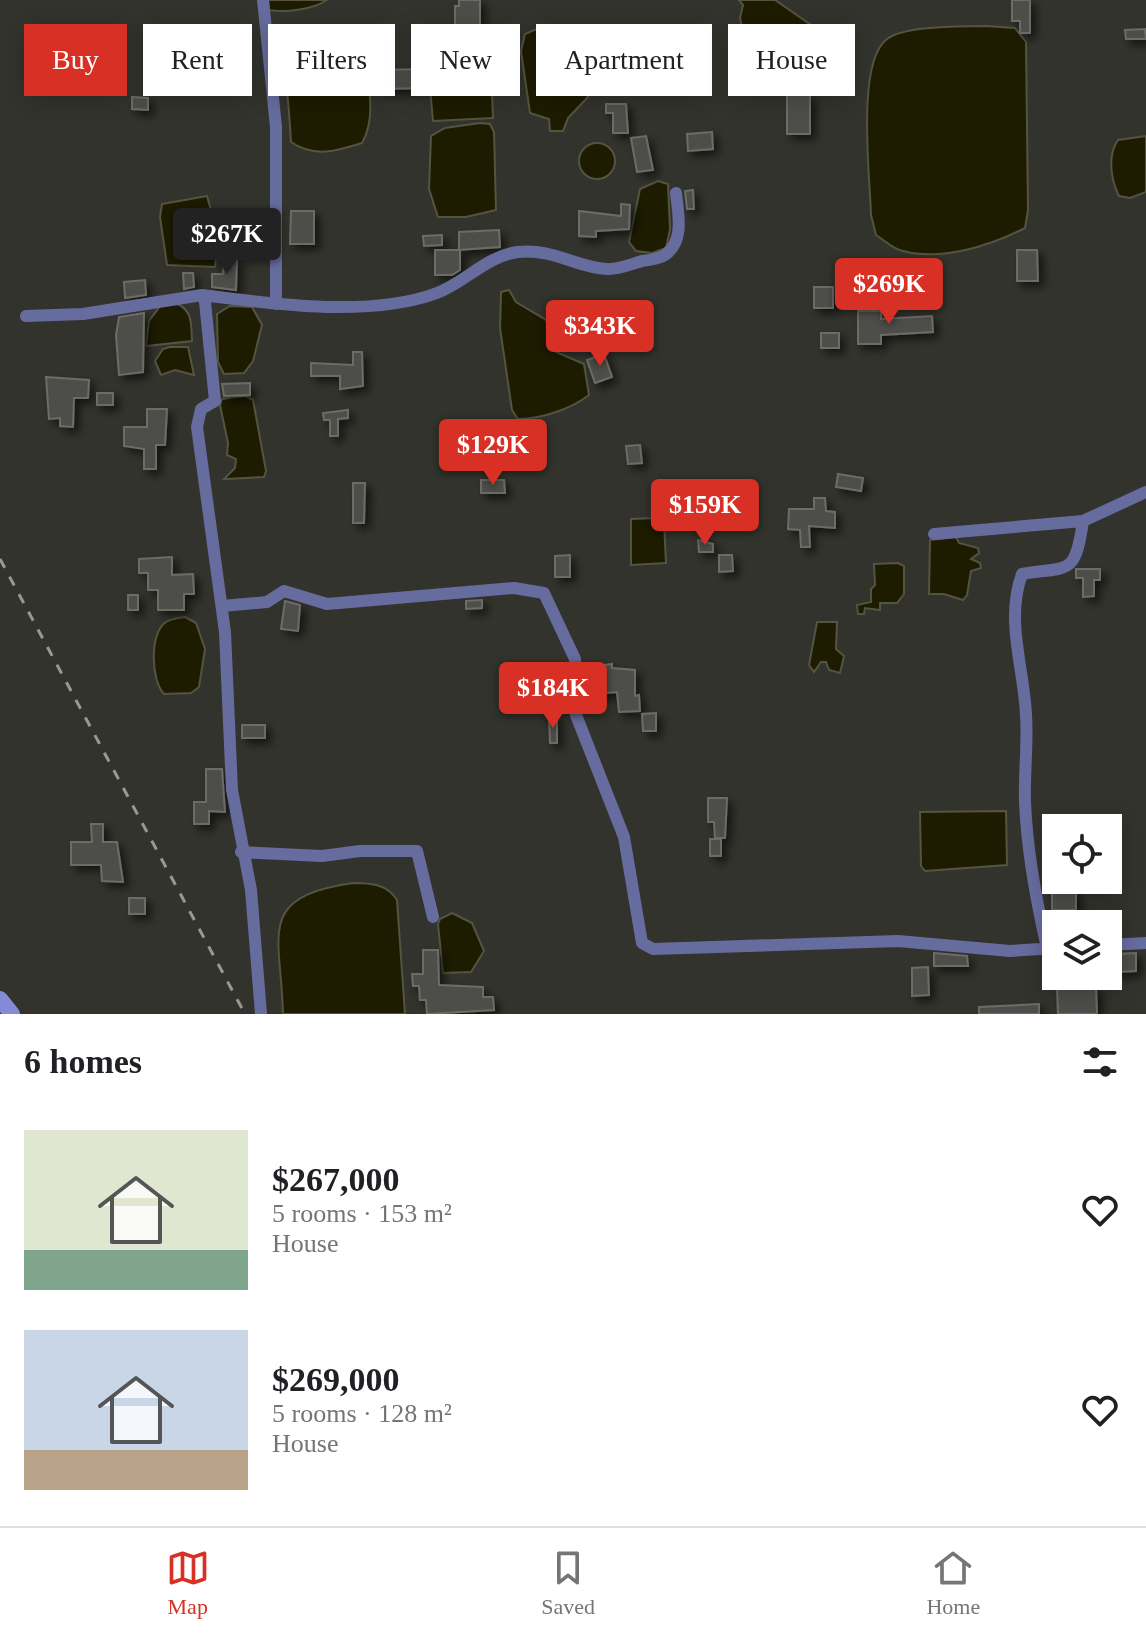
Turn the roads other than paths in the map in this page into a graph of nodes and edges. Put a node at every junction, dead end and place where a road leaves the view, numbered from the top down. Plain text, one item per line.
1 (263, 0) edge
2 (676, 193) dead end
3 (202, 295) junction
4 (276, 304) junction
5 (26, 316) dead end
6 (1146, 492) edge
7 (1083, 521) junction
8 (934, 534) dead end
9 (222, 606) junction
10 (241, 852) junction
11 (1042, 916) edge
12 (433, 917) dead end
13 (1146, 943) edge
14 (1122, 944) edge
15 (1042, 949) edge
16 (0, 999) edge
17 (12, 1014) edge
18 (261, 1014) edge

1 - 4 street
2 - 4 street
3 - 4 street
3 - 5 street
3 - 9 street
6 - 7 street
7 - 8 street
7 - 11 street
9 - 10 street
9 - 15 street
10 - 12 street
10 - 18 street
13 - 14 street
16 - 17 main road

